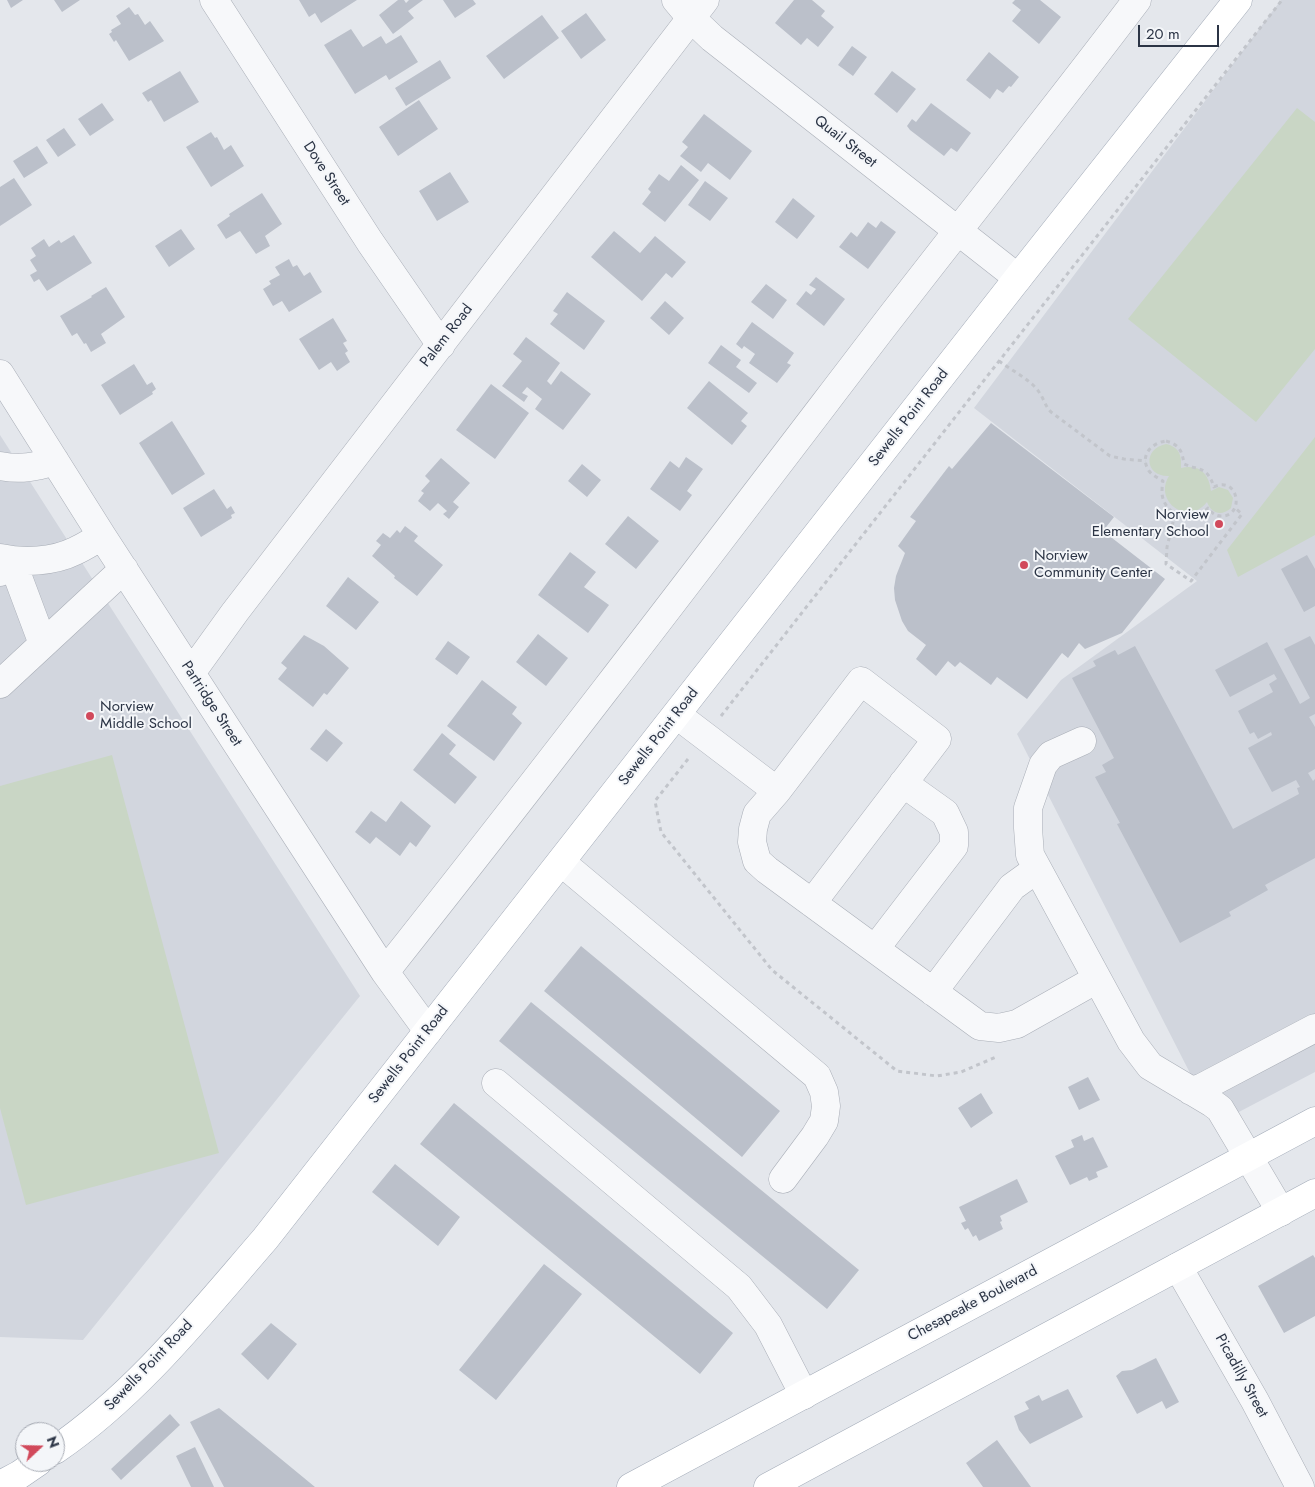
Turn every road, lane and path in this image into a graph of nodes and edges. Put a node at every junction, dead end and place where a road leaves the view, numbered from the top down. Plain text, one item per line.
1 (214, 0) edge
2 (1137, 0) edge
3 (1238, 0) edge
4 (1282, 0) edge
5 (691, 6) edge
6 (958, 231) junction
7 (1018, 278) junction
8 (441, 345) junction
9 (999, 362) junction
10 (0, 374) edge
11 (55, 461) junction
12 (1146, 461) junction
13 (0, 466) edge
14 (1235, 508) junction
15 (1175, 514) junction
16 (102, 536) junction
17 (4, 564) edge
18 (124, 569) junction
19 (43, 644) junction
20 (191, 672) junction
21 (0, 684) edge
22 (677, 715) junction
23 (705, 737) junction
24 (1082, 741) dead end
25 (903, 783) junction
26 (777, 790) junction
27 (561, 862) junction
28 (1037, 869) junction
29 (812, 903) junction
30 (876, 949) junction
31 (385, 972) junction
32 (1097, 979) junction
33 (933, 992) junction
34 (1315, 1028) edge
35 (428, 1031) junction
36 (996, 1056) dead end
37 (496, 1083) dead end
38 (1191, 1091) junction
39 (1315, 1120) edge
40 (1248, 1157) junction
41 (783, 1179) dead end
42 (1315, 1193) edge
43 (1281, 1212) junction
44 (1178, 1267) junction
45 (804, 1395) junction
46 (65, 1443) edge
47 (631, 1487) edge
48 (768, 1487) edge
49 (1300, 1487) edge

1 - 8 street, Dove Street
2 - 6 street
3 - 7 main road, Sewells Point Road
4 - 9 path
5 - 6 street, Quail Street
5 - 8 street, Palem Road
6 - 7 street, Quail Street
6 - 31 street
7 - 22 main road, Sewells Point Road
8 - 20 street, Palem Road
9 - 12 path
9 - 23 path
10 - 11 street, Partridge Street
11 - 13 street
11 - 16 street, Partridge Street
12 - 14 path
12 - 15 path
14 - 15 path
14 - 15 path
16 - 17 street
16 - 18 street, Partridge Street
17 - 19 street
18 - 19 street
18 - 20 street, Partridge Street
19 - 21 street
20 - 31 street, Partridge Street
22 - 23 street
22 - 27 main road, Sewells Point Road
23 - 26 street
23 - 36 path
24 - 28 street
25 - 26 street
25 - 29 street
25 - 30 street
26 - 29 street
27 - 35 main road, Sewells Point Road
27 - 41 street
28 - 32 street
28 - 33 street
29 - 30 street
30 - 33 street
31 - 35 street, Partridge Street
32 - 33 street
32 - 38 street
34 - 38 street
35 - 46 main road, Sewells Point Road
37 - 45 street
38 - 40 street
39 - 40 main road, Chesapeake Boulevard
40 - 43 street
40 - 45 main road, Chesapeake Boulevard
42 - 43 main road
43 - 44 main road
44 - 48 main road
44 - 49 street, Picadilly Street
45 - 47 main road, Chesapeake Boulevard

